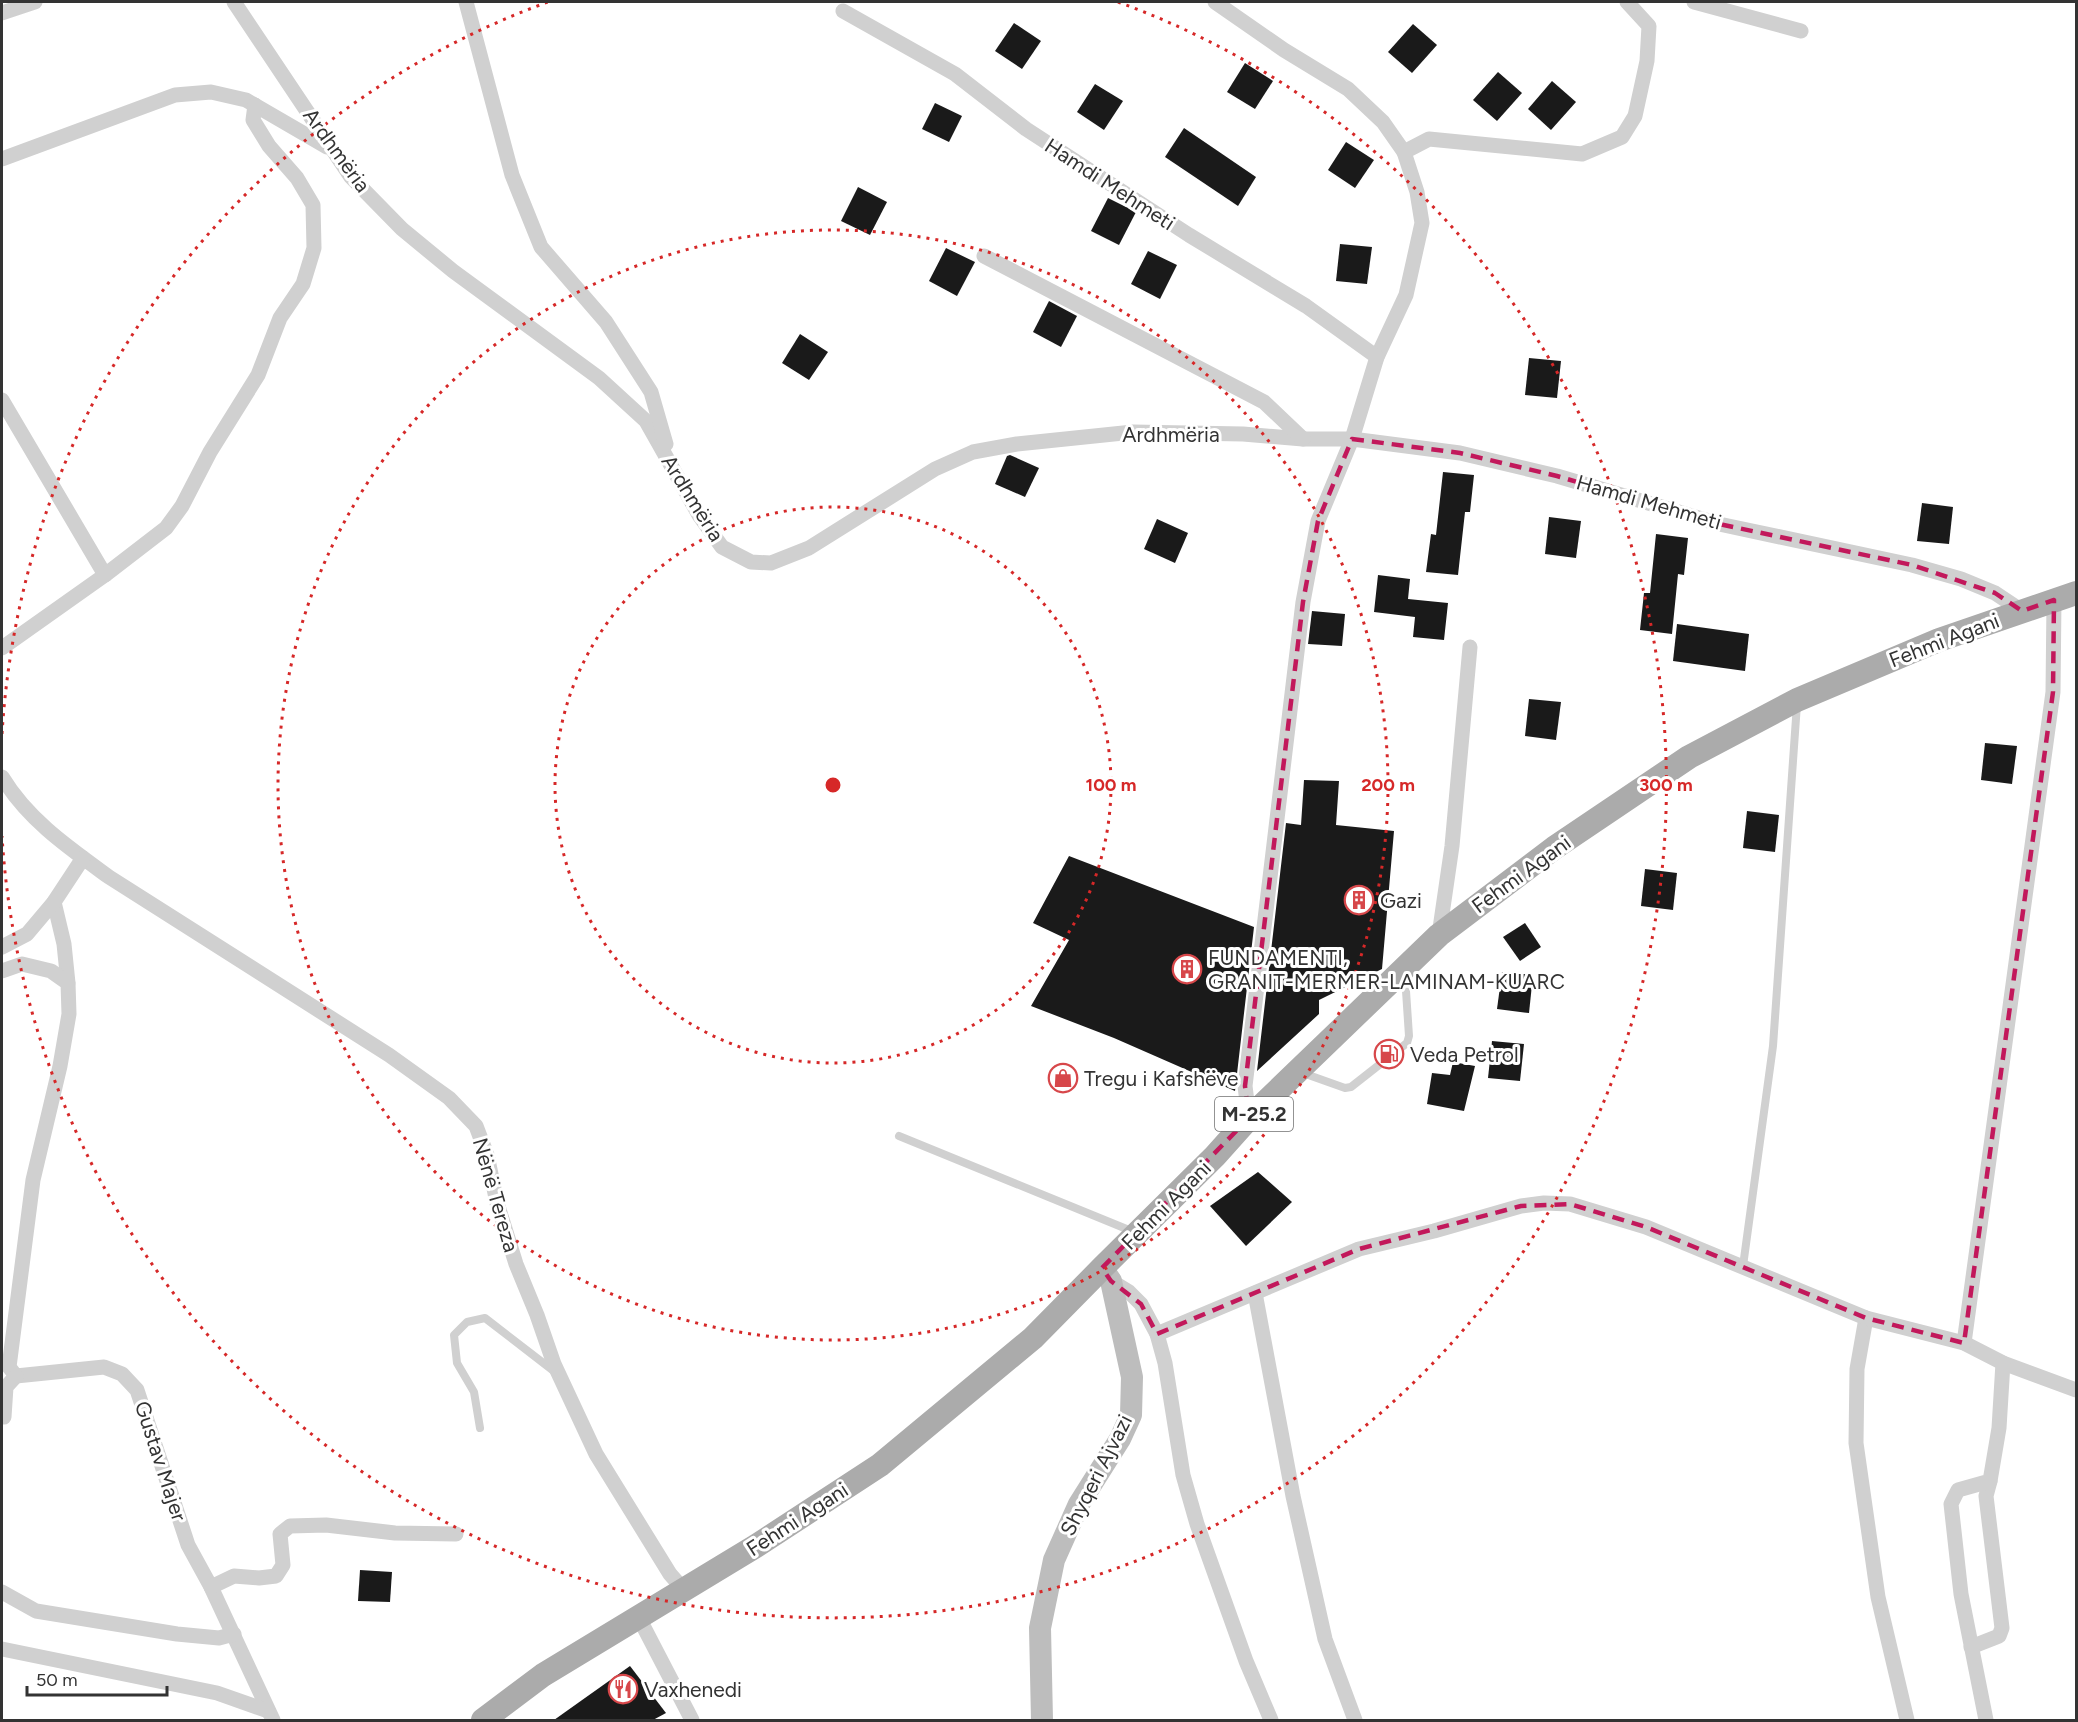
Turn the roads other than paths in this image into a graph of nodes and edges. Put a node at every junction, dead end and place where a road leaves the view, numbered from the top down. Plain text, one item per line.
1 (35, 2) edge
2 (234, 2) edge
3 (466, 2) edge
4 (1215, 2) edge
5 (1627, 2) edge
6 (1694, 2) edge
7 (843, 11) dead end
8 (2, 13) edge
9 (1801, 32) dead end
10 (255, 105) junction
11 (332, 150) junction
12 (1404, 152) junction
13 (2, 159) edge
14 (984, 256) dead end
15 (1377, 357) junction
16 (2, 400) edge
17 (1303, 439) junction
18 (1352, 439) junction
19 (673, 470) junction
20 (105, 576) junction
21 (2065, 597) edge
22 (2022, 611) junction
23 (1470, 647) dead end
24 (2, 648) edge
25 (1797, 700) junction
26 (2, 777) edge
27 (83, 858) junction
28 (54, 902) junction
29 (27, 934) junction
30 (1439, 935) junction
31 (2, 947) edge
32 (1405, 968) junction
33 (2, 970) edge
34 (68, 983) junction
35 (1299, 1072) junction
36 (1250, 1118) junction
37 (899, 1136) dead end
38 (1135, 1233) junction
39 (1743, 1266) junction
40 (1106, 1274) junction
41 (1255, 1293) junction
42 (1866, 1318) junction
43 (1158, 1334) junction
44 (1964, 1344) junction
45 (2003, 1363) junction
46 (558, 1375) junction
47 (16, 1376) junction
48 (2076, 1390) edge
49 (4, 1417) dead end
50 (480, 1428) dead end
51 (1990, 1481) junction
52 (456, 1534) dead end
53 (211, 1587) junction
54 (684, 1590) junction
55 (2, 1592) edge
56 (638, 1616) junction
57 (234, 1634) junction
58 (1971, 1647) junction
59 (2, 1649) edge
60 (271, 1716) edge
61 (483, 1720) edge
62 (692, 1720) edge
63 (1042, 1720) edge
64 (1271, 1720) edge
65 (1355, 1720) edge
66 (1907, 1720) edge
67 (1986, 1720) edge

1 - 8 street
2 - 11 street, Ardhmëria
3 - 19 street
4 - 12 street
5 - 12 street
6 - 9 street
7 - 15 street, Hamdi Mehmeti
10 - 11 street
10 - 13 street
10 - 20 street
11 - 19 street, Ardhmëria
12 - 15 street
14 - 17 street
15 - 18 street
16 - 20 street
17 - 18 street, Ardhmëria
17 - 19 street, Ardhmëria
18 - 22 street, Hamdi Mehmeti
18 - 36 street
20 - 24 street
21 - 22 main road, Fehmi Agani / M-25.2
21 - 44 street
22 - 25 main road, Fehmi Agani / M-25.2
23 - 30 street
25 - 30 main road, Fehmi Agani / M-25.2
25 - 39 lane
26 - 27 street, Nënë Tereza
27 - 28 street
27 - 46 street, Nënë Tereza
28 - 29 street
28 - 34 street
29 - 31 street
29 - 33 street
30 - 32 main road, Fehmi Agani / M-25.2
32 - 35 main road, Fehmi Agani / M-25.2
32 - 35 lane
33 - 34 street
34 - 47 street
35 - 36 main road, Fehmi Agani / M-25.2
36 - 38 main road, Fehmi Agani / M-25.2
37 - 38 lane
38 - 40 main road, Fehmi Agani / M-25.2
39 - 41 street
39 - 42 street
40 - 43 street
40 - 54 main road, Fehmi Agani / M-25.2
40 - 63 street, Shyqeri Ajvazi
41 - 43 street
41 - 65 street
42 - 44 street
42 - 66 street
43 - 64 street
44 - 45 street
45 - 48 street
45 - 51 street
46 - 50 lane
46 - 54 street, Nënë Tereza
47 - 49 street
47 - 53 street, Gustav Majer
51 - 58 street
51 - 58 street
52 - 53 street
53 - 57 street, Gustav Majer
54 - 56 main road, Fehmi Agani / M-25.2
55 - 57 street
56 - 61 main road, Fehmi Agani / M-25.2
56 - 62 street
57 - 60 street, Gustav Majer
58 - 67 street
59 - 60 street

